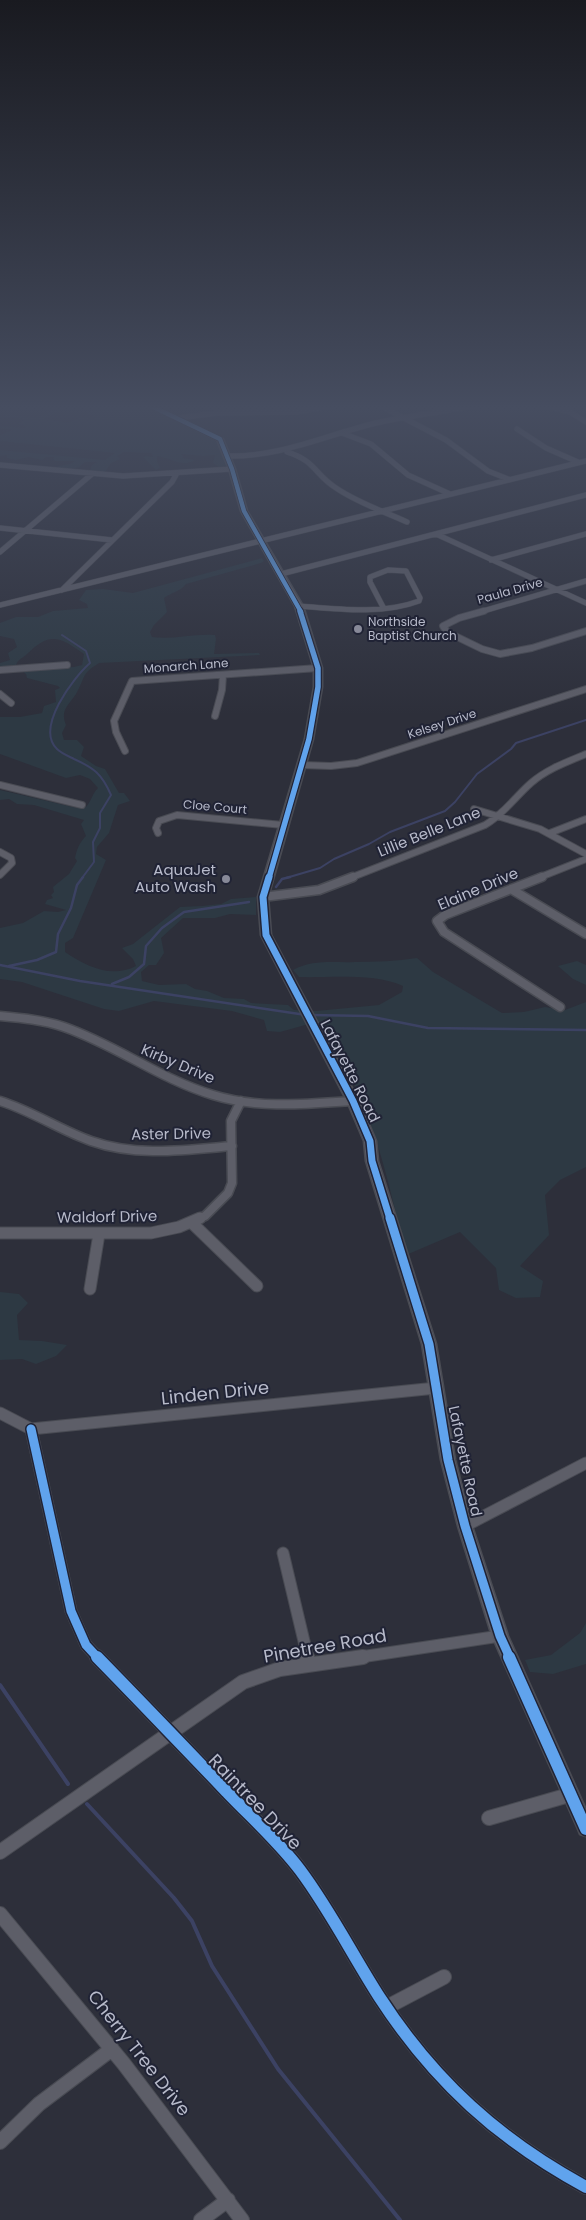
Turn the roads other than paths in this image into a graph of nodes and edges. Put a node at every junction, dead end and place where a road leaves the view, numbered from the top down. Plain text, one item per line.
1 (52, 508) edge
2 (146, 508) edge
3 (243, 508) edge
4 (377, 508) edge
5 (397, 508) edge
6 (538, 508) edge
7 (384, 511) junction
8 (407, 522) dead end
9 (0, 528) edge
10 (25, 530) junction
11 (436, 534) junction
12 (586, 534) edge
13 (112, 540) junction
14 (260, 541) junction
15 (0, 552) edge
16 (491, 560) junction
17 (281, 574) junction
18 (586, 581) edge
19 (558, 589) junction
20 (61, 591) junction
21 (586, 603) edge
22 (0, 605) edge
23 (299, 606) junction
24 (383, 607) junction
25 (443, 626) joint
26 (586, 631) edge
27 (67, 665) dead end
28 (318, 668) junction
29 (0, 670) edge
30 (223, 675) junction
31 (586, 689) edge
32 (0, 694) edge
33 (11, 703) dead end
34 (215, 716) dead end
35 (125, 751) dead end
36 (586, 754) edge
37 (302, 765) junction
38 (1, 786) edge
39 (82, 805) dead end
40 (474, 809) dead end
41 (499, 816) junction
42 (586, 820) edge
43 (283, 825) junction
44 (158, 833) dead end
45 (550, 833) junction
46 (0, 852) edge
47 (586, 854) edge
48 (586, 859) edge
49 (0, 876) edge
50 (511, 889) junction
51 (262, 897) junction
52 (586, 934) edge
53 (560, 1007) dead end
54 (0, 1016) edge
55 (0, 1101) edge
56 (240, 1101) junction
57 (353, 1101) junction
58 (232, 1146) junction
59 (191, 1222) junction
60 (0, 1233) edge
61 (99, 1234) junction
62 (257, 1286) dead end
63 (90, 1289) dead end
64 (436, 1388) junction
65 (0, 1413) edge
66 (31, 1429) junction
67 (586, 1463) edge
68 (464, 1526) junction
69 (283, 1553) dead end
70 (500, 1636) junction
71 (309, 1664) junction
72 (169, 1733) junction
73 (569, 1795) junction
74 (488, 1818) dead end
75 (586, 1829) edge
76 (0, 1852) edge
77 (0, 1914) edge
78 (444, 1977) dead end
79 (386, 2007) junction
80 (112, 2048) junction
81 (0, 2142) edge
82 (586, 2187) edge
83 (228, 2200) junction
84 (201, 2220) edge
85 (242, 2220) edge

1 - 10 street
2 - 13 street
3 - 14 main road, Lafayette Road
4 - 7 street
5 - 7 street
6 - 11 street
7 - 8 street
7 - 14 street
9 - 10 street
10 - 13 street
10 - 15 street
11 - 16 street
11 - 17 street
12 - 16 street
13 - 20 street
14 - 17 main road, Lafayette Road
14 - 20 street
16 - 19 street
17 - 23 main road, Lafayette Road
18 - 19 street, Paula Drive
19 - 21 street
19 - 25 street, Paula Drive
20 - 22 street
23 - 24 street
23 - 28 main road, Lafayette Road
24 - 24 street
25 - 26 street
27 - 29 street
28 - 30 street, Monarch Lane
28 - 37 main road, Lafayette Road
30 - 34 street
30 - 35 street, Monarch Lane
31 - 37 street, Kelsey Drive
32 - 33 street
36 - 41 street, Lillie Belle Lane
37 - 43 main road, Lafayette Road
38 - 39 street
40 - 41 street
41 - 45 street
41 - 51 street, Lillie Belle Lane
42 - 45 street
43 - 44 street, Cloe Court
43 - 51 main road, Lafayette Road
45 - 47 street
46 - 49 street
48 - 50 street, Elaine Drive
50 - 52 street
50 - 53 street, Elaine Drive
51 - 57 main road, Lafayette Road
54 - 56 street, Kirby Drive
55 - 58 street, Aster Drive
56 - 57 street, Kirby Drive
56 - 58 street, Waldorf Drive
57 - 64 main road, Lafayette Road
58 - 59 street, Waldorf Drive
59 - 61 street, Waldorf Drive
59 - 62 street
60 - 61 street, Waldorf Drive
61 - 63 street
64 - 66 street, Linden Drive
64 - 68 main road, Lafayette Road
65 - 66 street
66 - 72 street, Raintree Drive
67 - 68 street
68 - 70 main road, Lafayette Road
69 - 71 street
70 - 71 street, Pinetree Road
70 - 73 main road, Lafayette Road
71 - 72 street, Pinetree Road
72 - 76 street, Pinetree Road
72 - 79 street, Raintree Drive
73 - 74 street
73 - 75 main road, Lafayette Road
77 - 80 street, Cherry Tree Drive
78 - 79 street
79 - 82 street, Raintree Drive
80 - 81 street
80 - 83 street, Cherry Tree Drive
83 - 84 street
83 - 85 street, Cherry Tree Drive

